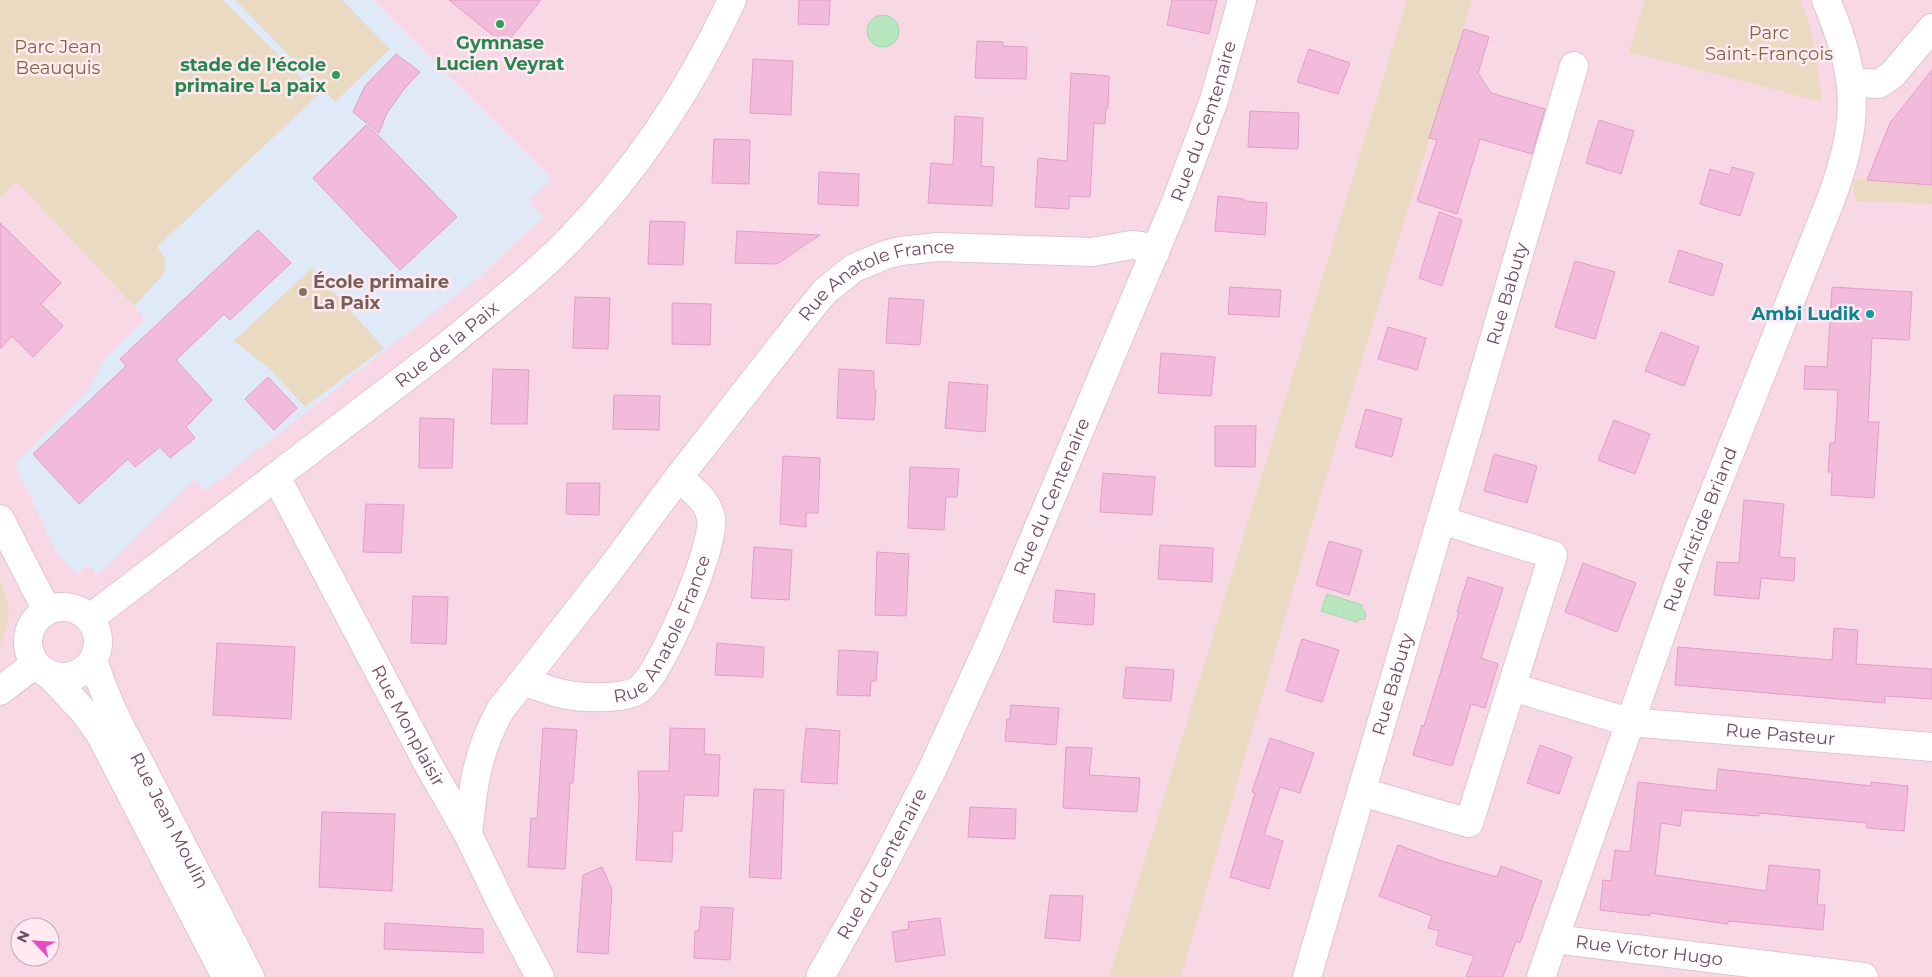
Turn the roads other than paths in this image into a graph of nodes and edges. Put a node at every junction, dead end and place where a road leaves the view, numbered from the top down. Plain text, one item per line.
1 (732, 0) edge
2 (1242, 0) edge
3 (1826, 0) edge
4 (1932, 28) edge
5 (1574, 66) dead end
6 (1852, 82) junction
7 (1155, 253) junction
8 (274, 478) junction
9 (678, 478) junction
10 (0, 519) edge
11 (1441, 520) junction
12 (47, 611) junction
13 (89, 619) junction
14 (93, 660) junction
15 (42, 669) junction
16 (523, 681) junction
17 (1512, 687) junction
18 (0, 691) edge
19 (1629, 722) junction
20 (1932, 748) edge
21 (1362, 792) junction
22 (468, 834) junction
23 (1554, 939) junction
24 (226, 977) edge
25 (250, 977) edge
26 (540, 977) edge
27 (820, 977) edge
28 (1307, 977) edge
29 (1541, 977) edge
30 (1864, 977) edge

1 - 8 street, Rue de la Paix
2 - 7 street, Rue du Centenaire
3 - 6 street, Rue Aristide Briand
4 - 6 street
5 - 11 street, Rue Babuty
6 - 19 street, Rue Aristide Briand
7 - 9 street, Rue Anatole France
7 - 27 street, Rue du Centenaire
8 - 13 street, Rue de la Paix
8 - 22 street, Rue Monplaisir
9 - 16 street, Rue Anatole France
9 - 16 street, Rue Anatole France
10 - 12 street
11 - 17 street
11 - 21 street, Rue Babuty
12 - 13 street
12 - 15 street
13 - 14 street
14 - 15 street
14 - 25 street, Rue Jean Moulin
15 - 18 street
15 - 24 street, Rue Jean Moulin
16 - 22 street, Rue Anatole France
17 - 19 street
17 - 21 street
19 - 20 street, Rue Pasteur
19 - 23 street, Rue Aristide Briand
21 - 28 street, Rue Babuty
22 - 26 street, Rue Monplaisir
23 - 29 street, Rue Aristide Briand
23 - 30 street, Rue Victor Hugo

